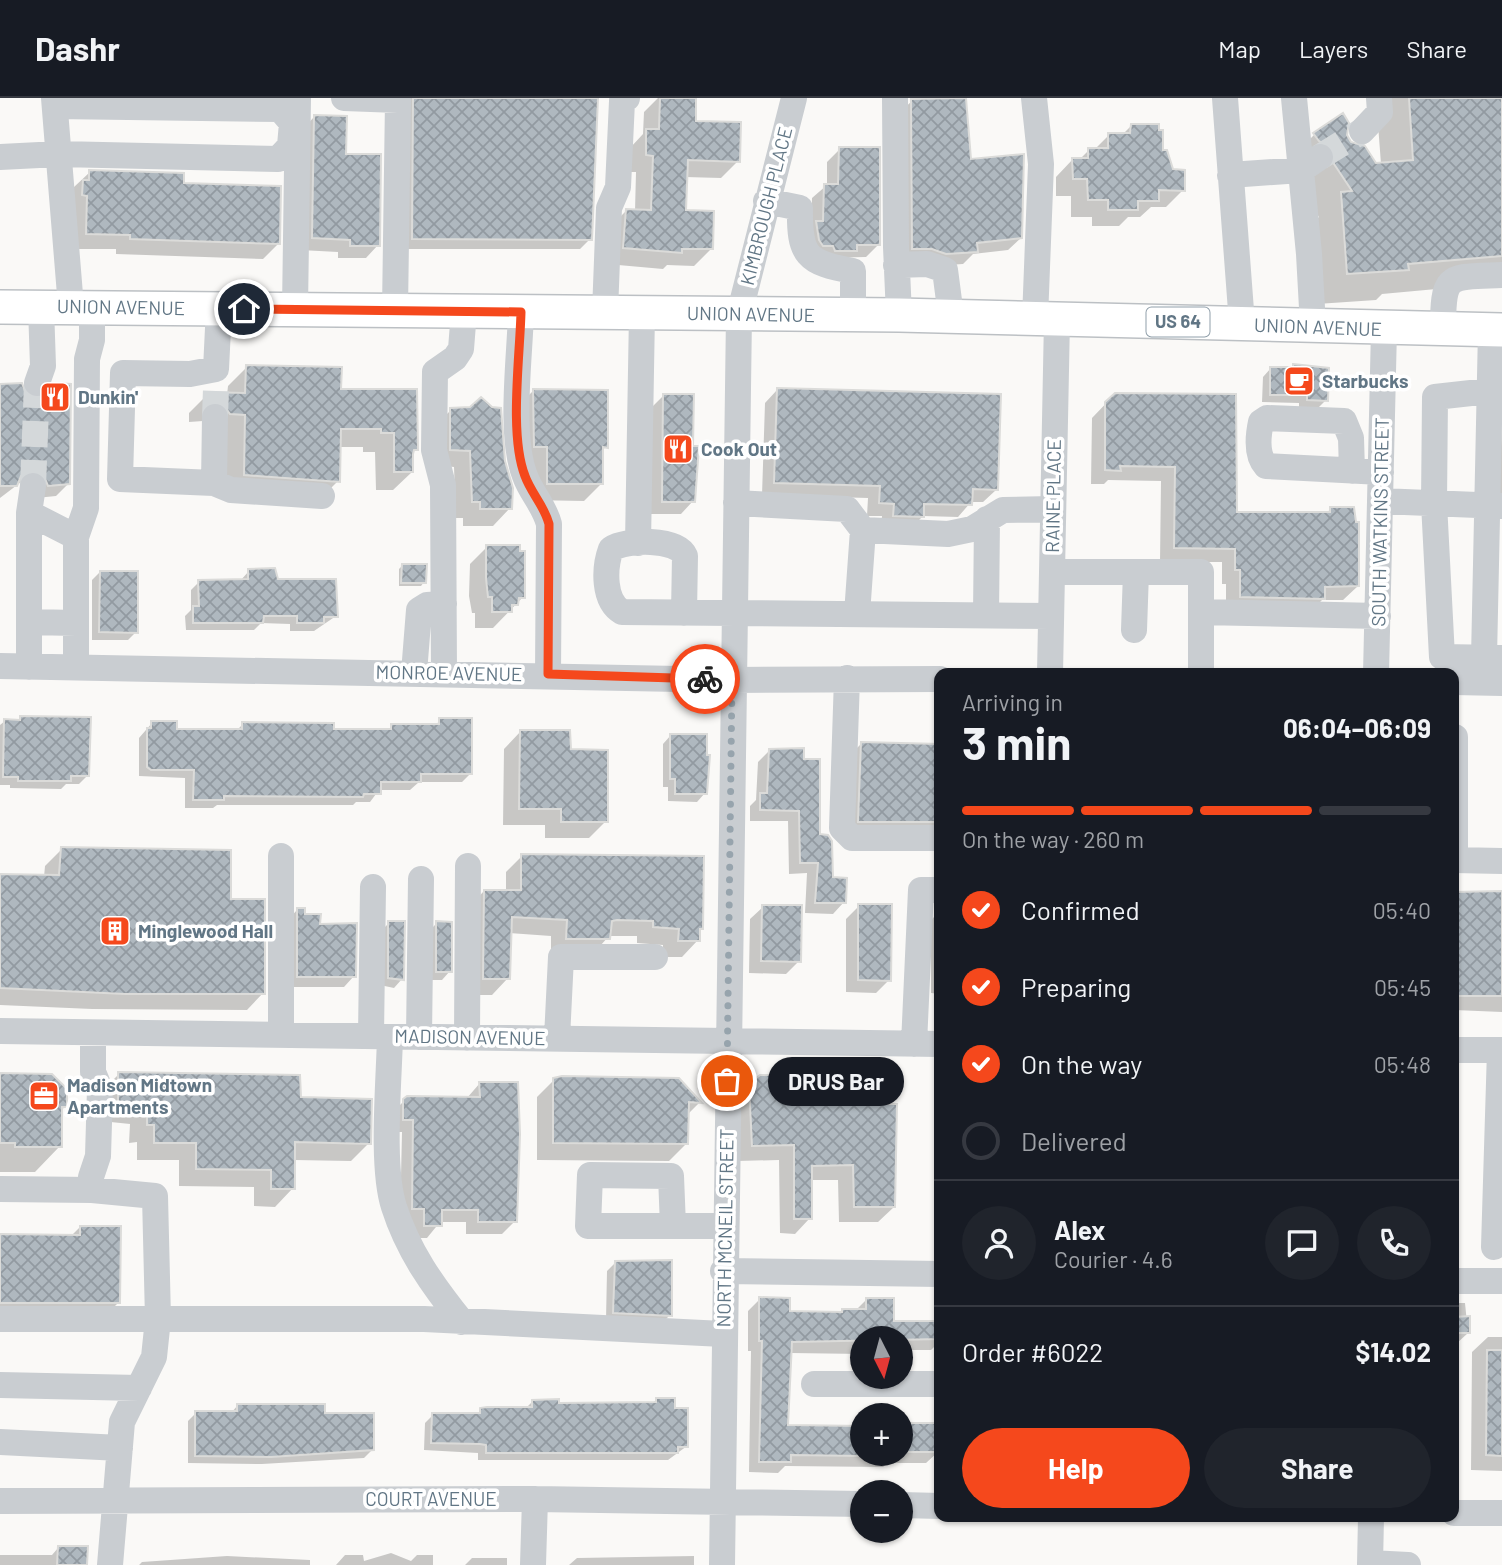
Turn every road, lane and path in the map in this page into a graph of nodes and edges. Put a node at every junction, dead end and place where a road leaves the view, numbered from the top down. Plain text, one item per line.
1 (298, 98) edge
2 (344, 98) edge
3 (627, 98) edge
4 (794, 98) edge
5 (895, 98) edge
6 (1034, 98) edge
7 (1225, 98) edge
8 (1294, 98) edge
9 (1379, 98) edge
10 (55, 102) edge
11 (1362, 131) tunnel mouth
12 (59, 154) junction
13 (0, 157) edge
14 (1311, 164) junction
15 (1230, 175) junction
16 (766, 201) junction
17 (896, 265) junction
18 (1502, 275) edge
19 (0, 307) edge
20 (68, 307) junction
21 (219, 308) junction
22 (295, 309) junction
23 (395, 310) junction
24 (464, 311) junction
25 (521, 312) junction
26 (605, 312) junction
27 (642, 313) junction
28 (739, 314) junction
29 (899, 315) junction
30 (853, 316) junction
31 (951, 316) junction
32 (1046, 319) junction
33 (1241, 324) junction
34 (1313, 327) junction
35 (1384, 329) junction
36 (1443, 329) junction
37 (1497, 330) edge
38 (87, 366) junction
39 (1489, 391) junction
40 (215, 417) tunnel mouth
41 (1352, 471) dead end
42 (1381, 472) junction
43 (214, 483) junction
44 (33, 486) tunnel mouth
45 (322, 496) dead end
46 (1380, 501) junction
47 (736, 503) junction
48 (1434, 503) junction
49 (1494, 506) edge
50 (1053, 509) junction
51 (29, 513) junction
52 (987, 519) junction
53 (863, 530) junction
54 (76, 537) junction
55 (638, 543) junction
56 (1052, 572) junction
57 (1136, 572) junction
58 (444, 604) junction
59 (684, 612) junction
60 (1201, 612) junction
61 (734, 613) junction
62 (857, 614) junction
63 (986, 615) junction
64 (1051, 616) junction
65 (1378, 616) junction
66 (29, 622) junction
67 (76, 623) junction
68 (1134, 630) dead end
69 (1493, 658) edge
70 (0, 666) edge
71 (29, 667) junction
72 (76, 667) junction
73 (1050, 668) edge
74 (1201, 668) edge
75 (1376, 668) edge
76 (414, 673) junction
77 (444, 673) junction
78 (548, 674) junction
79 (847, 678) junction
80 (934, 679) edge
81 (732, 680) junction
82 (1459, 682) edge
83 (1502, 683) edge
84 (934, 838) edge
85 (281, 856) dead end
86 (1459, 860) edge
87 (1502, 861) edge
88 (468, 866) dead end
89 (421, 879) dead end
90 (373, 887) dead end
91 (934, 890) edge
92 (654, 957) dead end
93 (0, 1031) edge
94 (93, 1033) junction
95 (281, 1035) junction
96 (380, 1037) junction
97 (419, 1037) junction
98 (467, 1038) junction
99 (558, 1038) junction
100 (728, 1041) junction
101 (927, 1044) edge
102 (1459, 1050) edge
103 (1501, 1050) edge
104 (91, 1184) junction
105 (0, 1189) edge
106 (673, 1226) dead end
107 (724, 1226) junction
108 (1494, 1247) dead end
109 (723, 1271) junction
110 (934, 1274) edge
111 (1459, 1280) edge
112 (1502, 1281) edge
113 (0, 1319) edge
114 (158, 1319) junction
115 (462, 1322) junction
116 (723, 1334) junction
117 (814, 1384) dead end
118 (934, 1384) edge
119 (0, 1385) edge
120 (139, 1388) junction
121 (0, 1442) edge
122 (120, 1448) junction
123 (536, 1499) junction
124 (114, 1500) junction
125 (0, 1501) edge
126 (722, 1502) junction
127 (850, 1504) edge
128 (913, 1505) edge
129 (934, 1506) edge
130 (1459, 1513) edge
131 (1502, 1513) edge
132 (1371, 1522) edge
133 (1370, 1564) edge
134 (1408, 1564) edge
135 (110, 1565) edge
136 (533, 1565) edge
137 (722, 1565) edge

1 - 22 street
2 - 23 street
3 - 26 street
4 - 16 street, KIMBROUGH PLACE
5 - 17 street
6 - 32 street, RAINE PLACE
7 - 15 street
8 - 14 street
9 - 11 street
10 - 12 street
10 - 12 street
12 - 13 street
12 - 20 street
14 - 15 street
14 - 34 street
15 - 33 street
16 - 28 street, KIMBROUGH PLACE
16 - 30 street
17 - 29 street
17 - 31 street
18 - 36 street
19 - 20 main road, UNION AVENUE / US 64
20 - 21 main road, UNION AVENUE / US 64
20 - 38 street
20 - 38 street
21 - 22 main road, UNION AVENUE / US 64
21 - 43 street
22 - 23 main road, UNION AVENUE / US 64
23 - 24 main road, UNION AVENUE / US 64
24 - 25 main road, UNION AVENUE / US 64
24 - 58 street
25 - 26 main road, UNION AVENUE / US 64
25 - 78 street
26 - 27 main road, UNION AVENUE / US 64
27 - 28 main road, UNION AVENUE / US 64
27 - 55 street
28 - 30 main road, UNION AVENUE / US 64
28 - 47 street, KIMBROUGH PLACE
29 - 30 main road, UNION AVENUE / US 64
29 - 31 main road, UNION AVENUE / US 64
31 - 32 main road, UNION AVENUE / US 64
32 - 33 main road, UNION AVENUE / US 64
32 - 50 street, RAINE PLACE
33 - 34 main road, UNION AVENUE / US 64
34 - 35 main road, UNION AVENUE / US 64
35 - 36 main road, UNION AVENUE / US 64
35 - 42 street, SOUTH WATKINS STREET
36 - 37 main road, UNION AVENUE / US 64
37 - 39 street
38 - 54 street
39 - 48 street
39 - 49 street
40 - 43 street
41 - 42 street
42 - 46 street, SOUTH WATKINS STREET
43 - 45 street
44 - 51 street
46 - 48 street
46 - 65 street, SOUTH WATKINS STREET
47 - 53 street
47 - 61 street, NORTH MCNEIL STREET
48 - 49 street
48 - 69 street
49 - 69 street
50 - 52 street
50 - 56 street, RAINE PLACE
51 - 54 street
51 - 66 street
52 - 53 street
52 - 63 street
53 - 62 street
54 - 67 street
55 - 59 street
55 - 59 street
56 - 57 street
56 - 64 street, RAINE PLACE
57 - 60 street
57 - 68 street
58 - 76 street
58 - 77 street
59 - 61 street
60 - 65 street
60 - 74 street
61 - 62 street
61 - 81 street, NORTH MCNEIL STREET
62 - 63 street
63 - 64 street
64 - 73 street, RAINE PLACE
65 - 75 street, SOUTH WATKINS STREET
66 - 67 street
66 - 71 street
67 - 72 street
70 - 71 street, MONROE AVENUE
71 - 72 street, MONROE AVENUE
72 - 76 street, MONROE AVENUE
76 - 77 street, MONROE AVENUE
77 - 78 street, MONROE AVENUE
78 - 81 street, MONROE AVENUE
79 - 80 street, MONROE AVENUE
79 - 81 street, MONROE AVENUE
79 - 84 street
81 - 100 street, NORTH MCNEIL STREET
82 - 83 street
85 - 95 street
86 - 87 street
88 - 98 street
89 - 97 street
90 - 96 street
91 - 101 street
92 - 99 street
93 - 94 street, MADISON AVENUE
94 - 95 street, MADISON AVENUE
94 - 104 street
95 - 96 street, MADISON AVENUE
96 - 97 street, MADISON AVENUE
96 - 115 street
97 - 98 street, MADISON AVENUE
98 - 99 street, MADISON AVENUE
99 - 100 street, MADISON AVENUE
100 - 101 street, MADISON AVENUE
100 - 107 street, NORTH MCNEIL STREET
102 - 103 street
103 - 108 street
104 - 105 street
104 - 114 street
106 - 107 street
107 - 109 street, NORTH MCNEIL STREET
109 - 110 street
109 - 116 street, NORTH MCNEIL STREET
111 - 112 street
113 - 114 street
114 - 115 street
114 - 120 street
115 - 116 street
116 - 126 street, NORTH MCNEIL STREET
117 - 118 street
119 - 120 street
120 - 122 street
121 - 122 street
122 - 124 street
123 - 124 street, COURT AVENUE
123 - 126 street, COURT AVENUE
123 - 136 street
124 - 125 street, COURT AVENUE
124 - 135 street
126 - 127 street, COURT AVENUE
126 - 137 street, NORTH MCNEIL STREET
128 - 129 street
130 - 131 street
132 - 133 street
133 - 134 street

